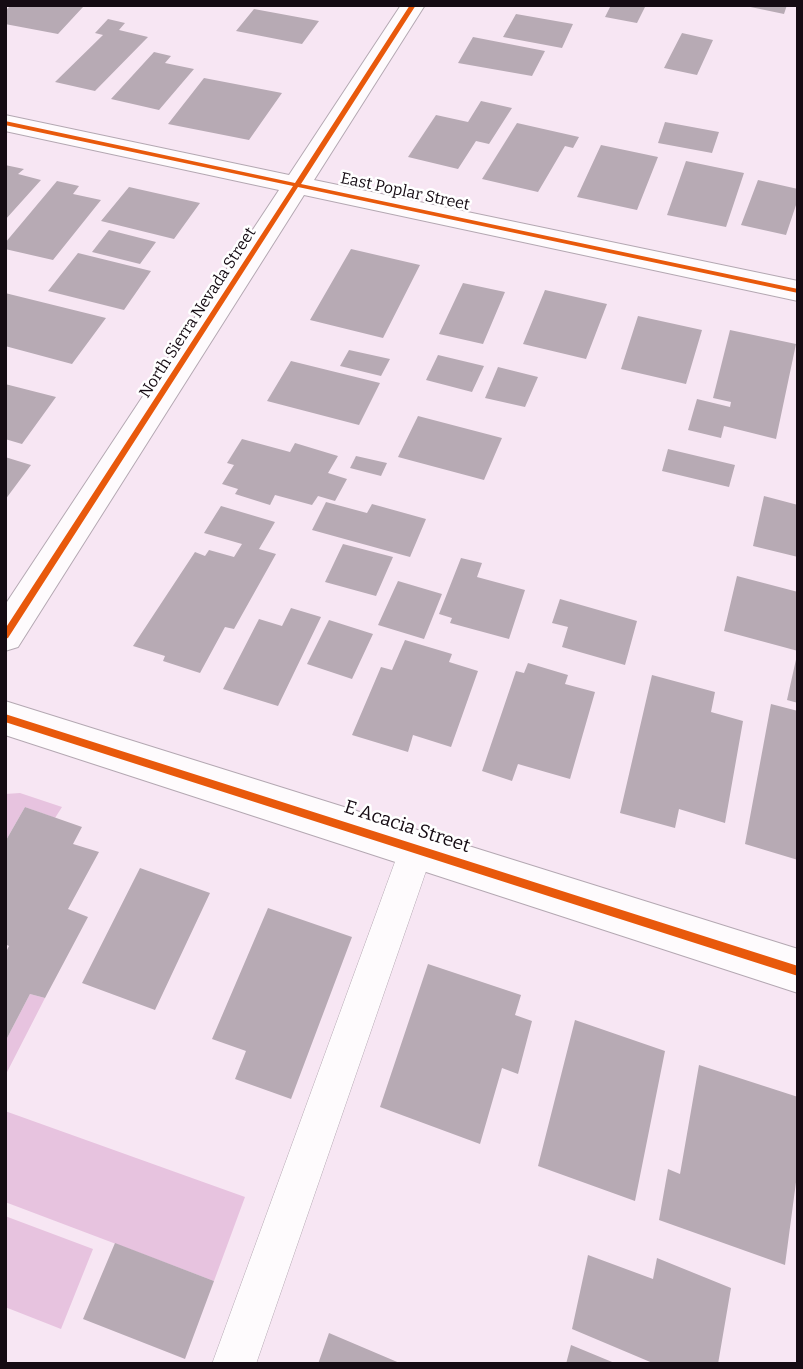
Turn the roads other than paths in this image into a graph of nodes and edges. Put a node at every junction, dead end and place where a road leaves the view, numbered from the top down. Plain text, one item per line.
1 (413, 5) edge
2 (5, 123) edge
3 (298, 184) junction
4 (798, 291) edge
5 (5, 636) edge
6 (5, 718) edge
7 (416, 848) junction
8 (798, 971) edge
9 (234, 1364) edge

1 - 3 street, North Sierra Nevada Street
2 - 3 street, East Poplar Street
3 - 4 street, East Poplar Street
3 - 5 street, North Sierra Nevada Street
6 - 7 street, E Acacia Street
7 - 8 street, E Acacia Street
7 - 9 lane

